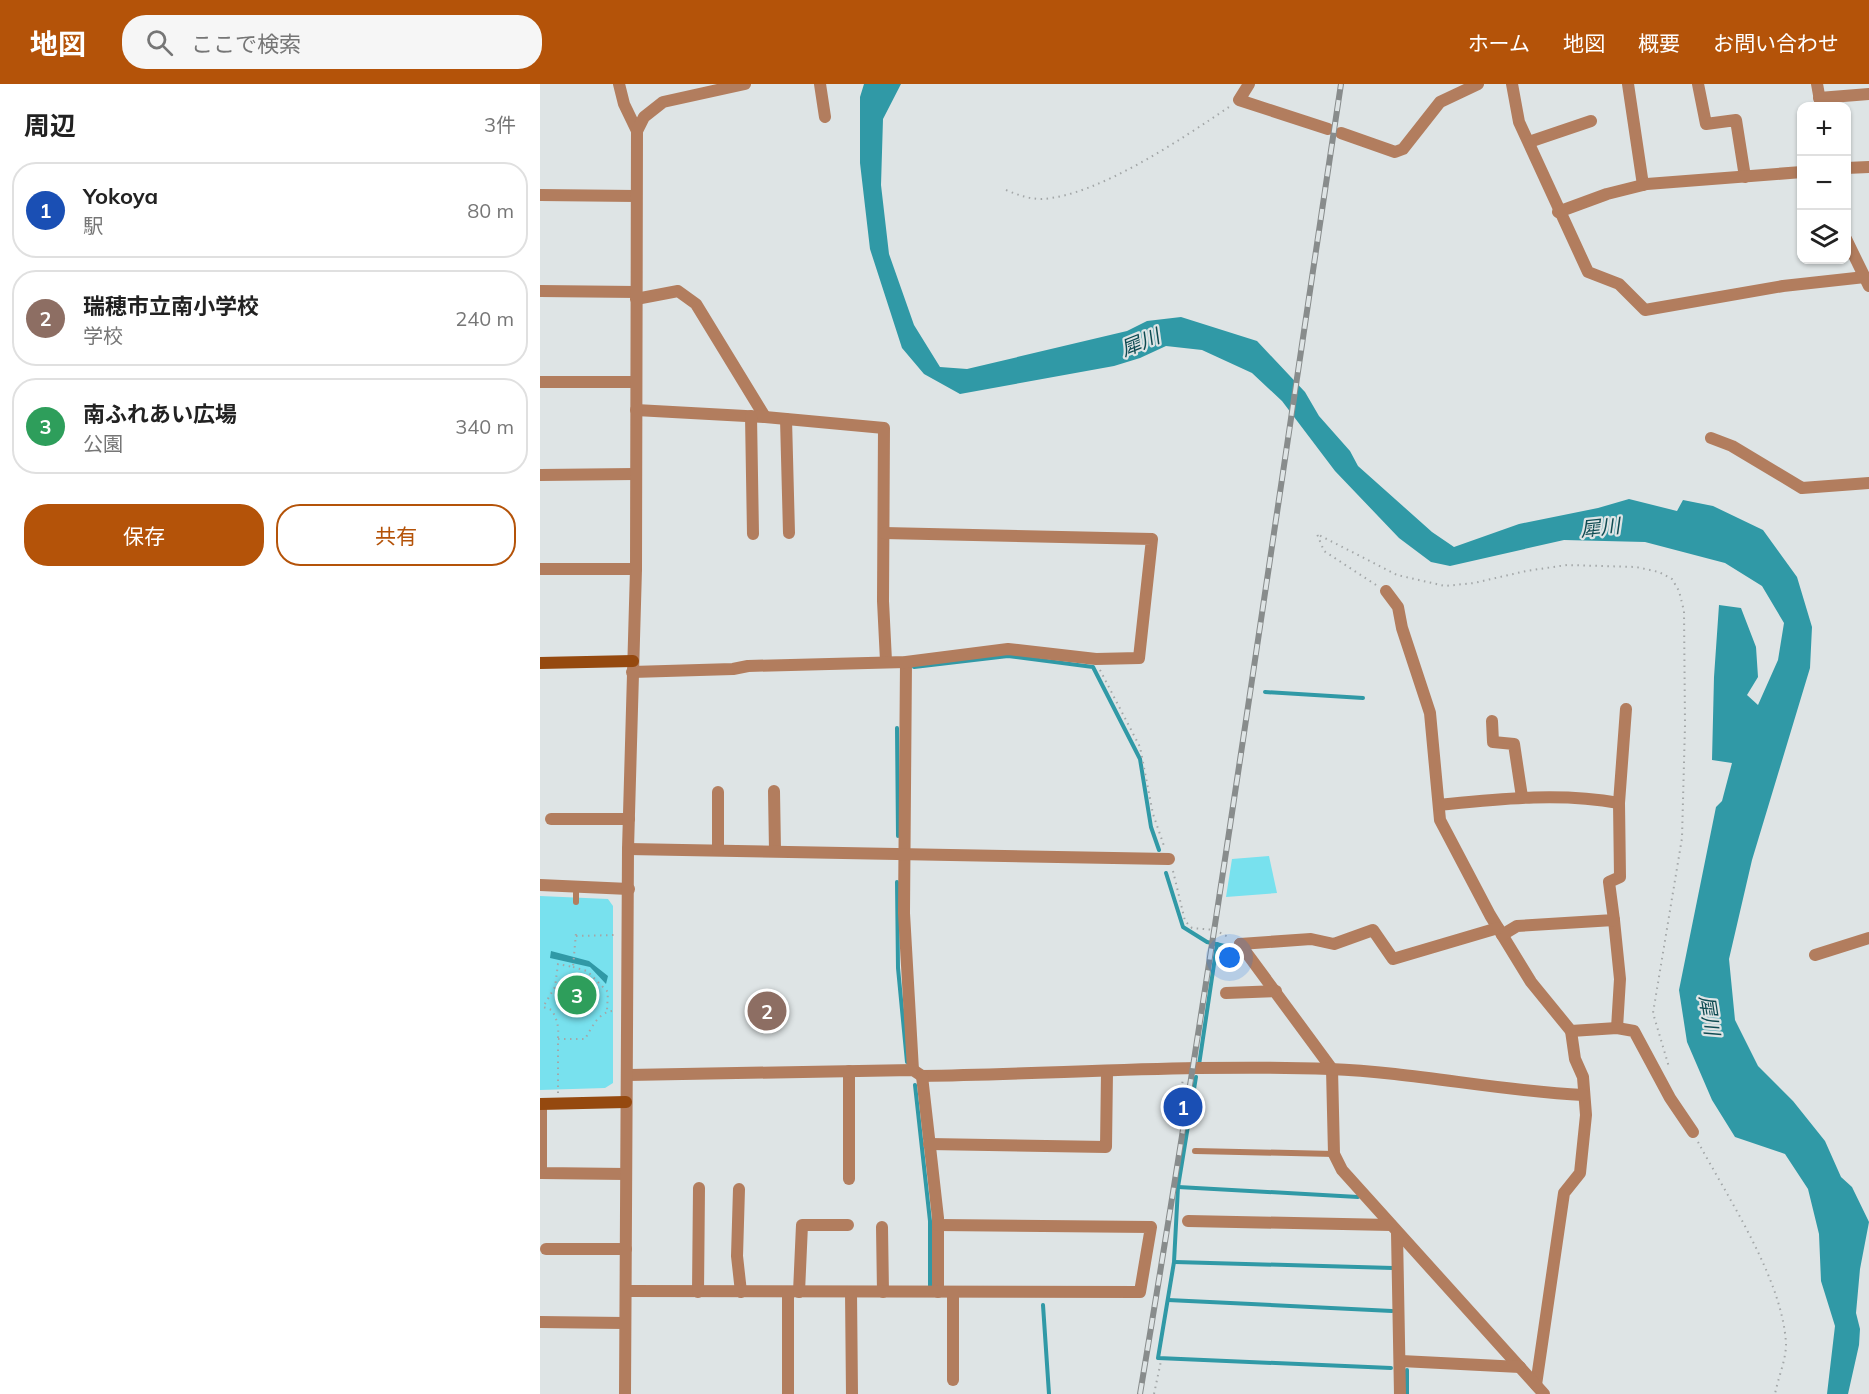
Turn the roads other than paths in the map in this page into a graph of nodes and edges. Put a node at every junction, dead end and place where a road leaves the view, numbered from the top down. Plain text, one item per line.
1 (618, 84) edge
2 (745, 84) edge
3 (820, 84) edge
4 (1249, 84) edge
5 (1478, 84) edge
6 (1512, 84) edge
7 (1628, 84) edge
8 (1698, 84) edge
9 (1816, 84) edge
10 (1869, 94) edge
11 (1820, 102) edge
12 (825, 117) dead end
13 (1590, 121) dead end
14 (637, 131) junction
15 (1529, 142) junction
16 (1869, 167) edge
17 (1851, 168) edge
18 (1797, 172) edge
19 (1745, 177) junction
20 (1643, 186) junction
21 (540, 195) edge
22 (636, 196) junction
23 (1558, 212) junction
24 (1851, 249) edge
25 (1867, 281) edge
26 (540, 291) edge
27 (636, 295) junction
28 (540, 382) edge
29 (636, 382) junction
30 (636, 410) junction
31 (751, 416) junction
32 (765, 417) junction
33 (786, 419) junction
34 (1711, 438) dead end
35 (635, 474) junction
36 (540, 475) edge
37 (1869, 483) edge
38 (789, 533) dead end
39 (884, 533) junction
40 (753, 534) dead end
41 (540, 569) edge
42 (636, 569) junction
43 (1386, 591) dead end
44 (886, 661) junction
45 (906, 662) junction
46 (540, 663) edge
47 (633, 667) junction
48 (1626, 709) dead end
49 (1492, 721) dead end
50 (774, 791) dead end
51 (718, 792) dead end
52 (1522, 797) junction
53 (1619, 803) junction
54 (1439, 805) junction
55 (550, 819) dead end
56 (628, 819) junction
57 (628, 849) junction
58 (717, 850) junction
59 (775, 851) junction
60 (903, 854) junction
61 (1169, 859) road end
62 (540, 885) edge
63 (576, 886) junction
64 (629, 889) junction
65 (576, 902) dead end
66 (1614, 920) junction
67 (1500, 931) junction
68 (1869, 938) edge
69 (1815, 955) dead end
70 (1276, 991) junction
71 (1226, 993) dead end
72 (1617, 1029) junction
73 (1572, 1031) junction
74 (1332, 1069) junction
75 (849, 1071) junction
76 (1107, 1072) junction
77 (918, 1073) junction
78 (628, 1075) junction
79 (1582, 1095) junction
80 (626, 1102) junction
81 (540, 1104) edge
82 (1693, 1132) dead end
83 (929, 1144) junction
84 (1195, 1151) dead end
85 (1334, 1154) junction
86 (626, 1174) junction
87 (849, 1179) dead end
88 (699, 1188) dead end
89 (739, 1189) dead end
90 (1188, 1221) dead end
91 (848, 1225) dead end
92 (938, 1225) junction
93 (882, 1227) dead end
94 (1394, 1229) junction
95 (546, 1249) dead end
96 (626, 1249) junction
97 (626, 1291) junction
98 (698, 1292) junction
99 (741, 1292) junction
100 (793, 1292) junction
101 (851, 1292) junction
102 (883, 1292) junction
103 (938, 1292) junction
104 (953, 1292) junction
105 (540, 1322) edge
106 (624, 1323) junction
107 (1401, 1361) junction
108 (1520, 1367) junction
109 (953, 1380) dead end
110 (1540, 1389) edge
111 (625, 1394) edge
112 (788, 1394) edge
113 (852, 1394) edge
114 (1400, 1394) edge

1 - 14 street
2 - 14 street
3 - 12 street
4 - 5 street
6 - 15 street
7 - 20 street
8 - 19 street
9 - 11 street
10 - 11 street
13 - 15 street
14 - 22 street
15 - 23 street
16 - 17 street
18 - 19 street
19 - 20 street
20 - 23 street
21 - 22 street
22 - 27 street
23 - 25 street
24 - 25 street
26 - 27 street
27 - 29 street
27 - 32 street
28 - 29 street
29 - 30 street
30 - 31 street
30 - 35 street
31 - 32 street
31 - 40 street
32 - 33 street
33 - 38 street
33 - 39 street
34 - 37 street
35 - 36 street
35 - 42 street
39 - 44 street
39 - 45 street
41 - 42 street
42 - 47 street
43 - 54 street
44 - 45 street
44 - 47 street
45 - 60 street
46 - 47 street
47 - 56 street
48 - 53 street
49 - 52 street
50 - 59 street
51 - 58 street
52 - 53 street
52 - 54 street
53 - 66 street
54 - 67 street
55 - 56 street
56 - 57 street
57 - 58 street
57 - 64 street
58 - 59 street
59 - 60 street
60 - 61 street
60 - 77 street
62 - 63 street
63 - 64 street
63 - 65 lane
64 - 78 street
66 - 67 street
66 - 72 street
67 - 70 street
67 - 73 street
68 - 69 street
70 - 71 street
70 - 74 street
72 - 73 street
72 - 82 street
73 - 79 street
74 - 76 street
74 - 79 street
74 - 85 street
75 - 77 street
75 - 78 street
75 - 87 street
76 - 77 street
76 - 83 street
77 - 83 street
78 - 80 street
79 - 110 street
80 - 81 street
80 - 86 street
81 - 86 street
83 - 92 street
84 - 85 lane
85 - 94 street
86 - 96 street
88 - 98 street
89 - 99 street
90 - 94 street
91 - 100 street
92 - 103 street
92 - 104 street
93 - 102 street
94 - 107 street
94 - 108 street
95 - 96 street
96 - 97 street
97 - 98 street
97 - 106 street
98 - 99 street
99 - 100 street
100 - 101 street
100 - 112 street
101 - 102 street
101 - 113 street
102 - 103 street
103 - 104 street
104 - 109 street
105 - 106 street
106 - 111 street
107 - 108 street
107 - 114 street
108 - 110 street

